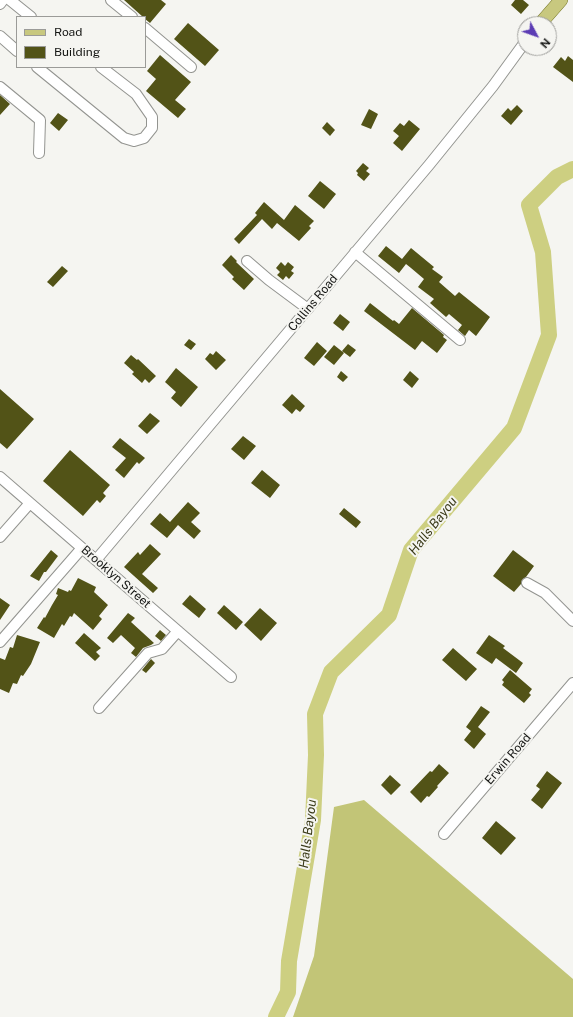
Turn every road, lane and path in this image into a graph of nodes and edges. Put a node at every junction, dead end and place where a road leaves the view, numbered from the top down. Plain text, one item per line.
1 (3, 0) edge
2 (10, 0) edge
3 (111, 0) edge
4 (553, 0) edge
5 (561, 0) edge
6 (0, 4) edge
7 (30, 16) edge
8 (131, 16) edge
9 (542, 16) edge
10 (547, 16) edge
11 (146, 29) edge
12 (0, 36) edge
13 (16, 49) edge
14 (517, 53) edge
15 (191, 67) dead end
16 (38, 68) edge
17 (102, 68) edge
18 (0, 87) edge
19 (39, 153) dead end
20 (355, 252) junction
21 (247, 260) dead end
22 (308, 309) junction
23 (460, 340) dead end
24 (0, 477) edge
25 (30, 503) junction
26 (0, 538) edge
27 (82, 548) junction
28 (96, 560) junction
29 (527, 583) dead end
30 (573, 620) edge
31 (178, 631) junction
32 (0, 642) edge
33 (231, 677) dead end
34 (573, 683) edge
35 (99, 708) dead end
36 (444, 834) dead end

1 - 6 street
2 - 7 street
3 - 8 street
4 - 9 street
5 - 10 main road
11 - 15 street
12 - 13 street
14 - 20 street, Collins Road
16 - 17 street
18 - 19 street
20 - 22 street, Collins Road
20 - 23 street
21 - 22 street
22 - 28 street, Collins Road
24 - 25 street, Brooklyn Street
25 - 26 street
25 - 27 street, Brooklyn Street
27 - 28 street, Brooklyn Street
27 - 32 street
28 - 31 street, Brooklyn Street
29 - 30 street
31 - 33 street, Brooklyn Street
31 - 35 street
34 - 36 street, Erwin Road

